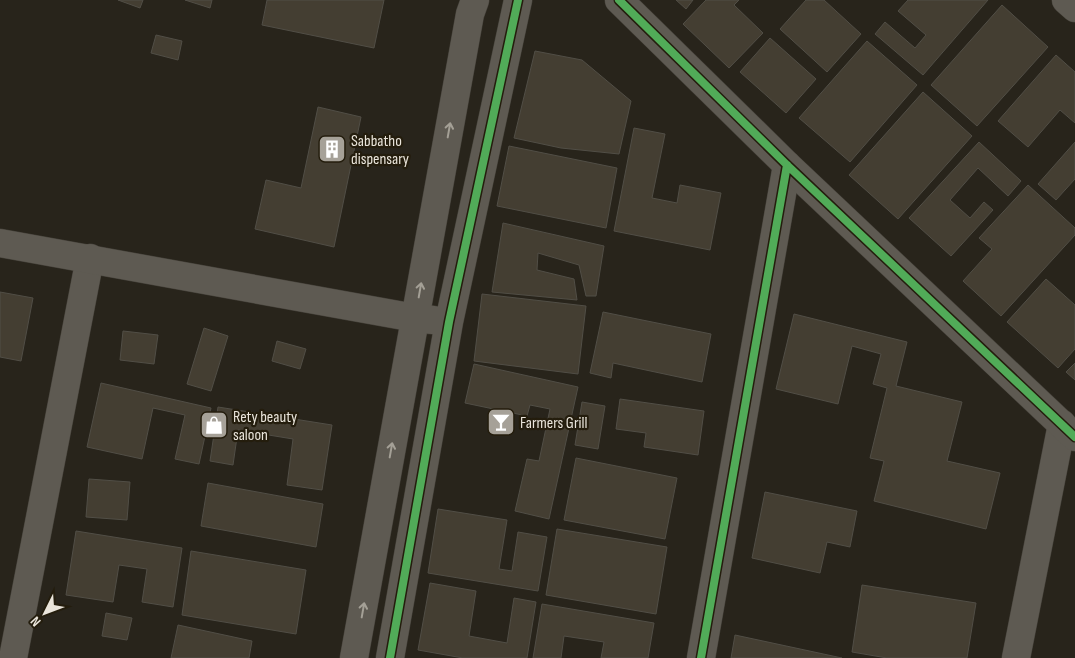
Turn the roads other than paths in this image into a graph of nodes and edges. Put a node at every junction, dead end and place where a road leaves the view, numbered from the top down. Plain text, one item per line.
1 (475, 0) edge
2 (518, 0) edge
3 (620, 0) edge
4 (1066, 0) edge
5 (1075, 8) edge
6 (786, 165) junction
7 (0, 242) edge
8 (90, 258) junction
9 (415, 318) junction
10 (449, 322) junction
11 (1068, 431) edge
12 (13, 658) edge
13 (354, 658) edge
14 (390, 658) edge
15 (701, 658) edge
16 (1016, 658) edge

9 -> 1 street
2 - 10 street
3 - 6 street
4 - 5 street
6 - 11 street
6 - 15 street
7 - 8 street
8 - 9 street
8 - 12 street
9 - 10 street
13 -> 9 street
10 - 14 street
11 - 16 street

